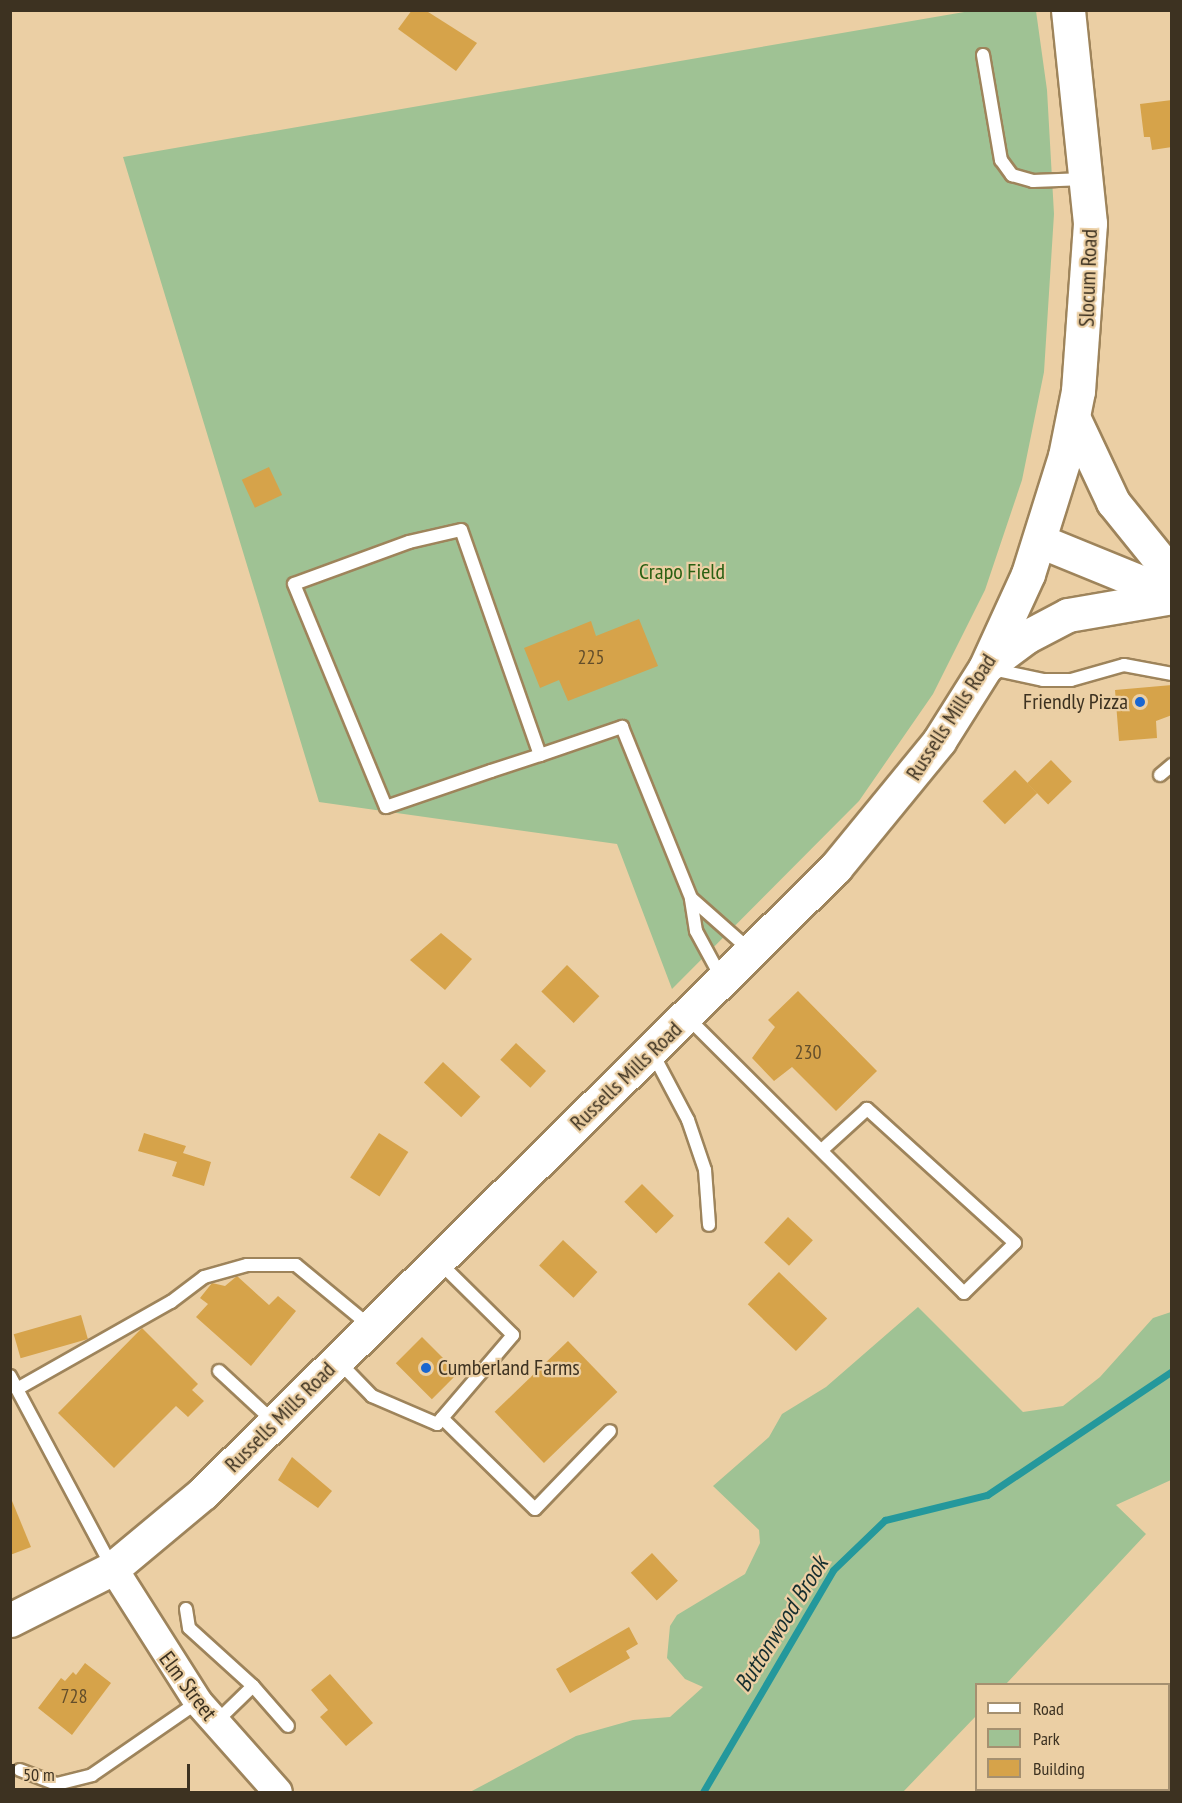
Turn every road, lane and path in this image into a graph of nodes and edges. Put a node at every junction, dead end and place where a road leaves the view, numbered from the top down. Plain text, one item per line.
1 (1068, 10) edge
2 (982, 55) dead end
3 (1087, 179) junction
4 (1074, 418) junction
5 (1040, 541) junction
6 (1172, 575) edge
7 (1172, 596) edge
8 (985, 668) junction
9 (1172, 674) edge
10 (540, 755) junction
11 (1172, 765) edge
12 (1160, 775) dead end
13 (691, 898) junction
14 (752, 952) junction
15 (723, 980) junction
16 (686, 1017) junction
17 (651, 1051) junction
18 (822, 1150) junction
19 (709, 1225) dead end
20 (438, 1261) junction
21 (370, 1326) junction
22 (337, 1360) junction
23 (219, 1371) dead end
24 (10, 1376) edge
25 (17, 1389) junction
26 (442, 1418) junction
27 (274, 1422) junction
28 (610, 1431) dead end
29 (112, 1568) junction
30 (186, 1609) dead end
31 (10, 1620) edge
32 (253, 1686) junction
33 (206, 1712) junction
34 (288, 1726) dead end
35 (20, 1770) dead end
36 (278, 1792) edge

1 - 3 main road, Slocum Road
2 - 3 lane
3 - 4 main road, Slocum Road
4 - 5 main road, Slocum Road
4 - 6 main road
5 - 7 main road
5 - 8 main road, Russells Mills Road
7 - 8 main road
8 - 9 lane
8 - 14 main road, Russells Mills Road
10 - 10 lane
10 - 13 lane
11 - 12 lane
13 - 14 lane
13 - 15 lane
14 - 15 main road, Russells Mills Road
15 - 16 main road, Russells Mills Road
16 - 17 main road, Russells Mills Road
16 - 18 lane
17 - 19 lane
17 - 20 main road, Russells Mills Road
18 - 18 lane
20 - 21 main road, Russells Mills Road
20 - 26 lane
21 - 22 main road, Russells Mills Road
21 - 25 lane
22 - 26 lane
22 - 27 main road, Russells Mills Road
23 - 27 lane
24 - 25 lane
25 - 29 lane
26 - 28 lane
27 - 29 main road, Russells Mills Road
29 - 31 main road, Russells Mills Road
29 - 33 street, Elm Street
30 - 32 lane
32 - 33 lane
32 - 34 lane
33 - 35 lane
33 - 36 street, Elm Street

